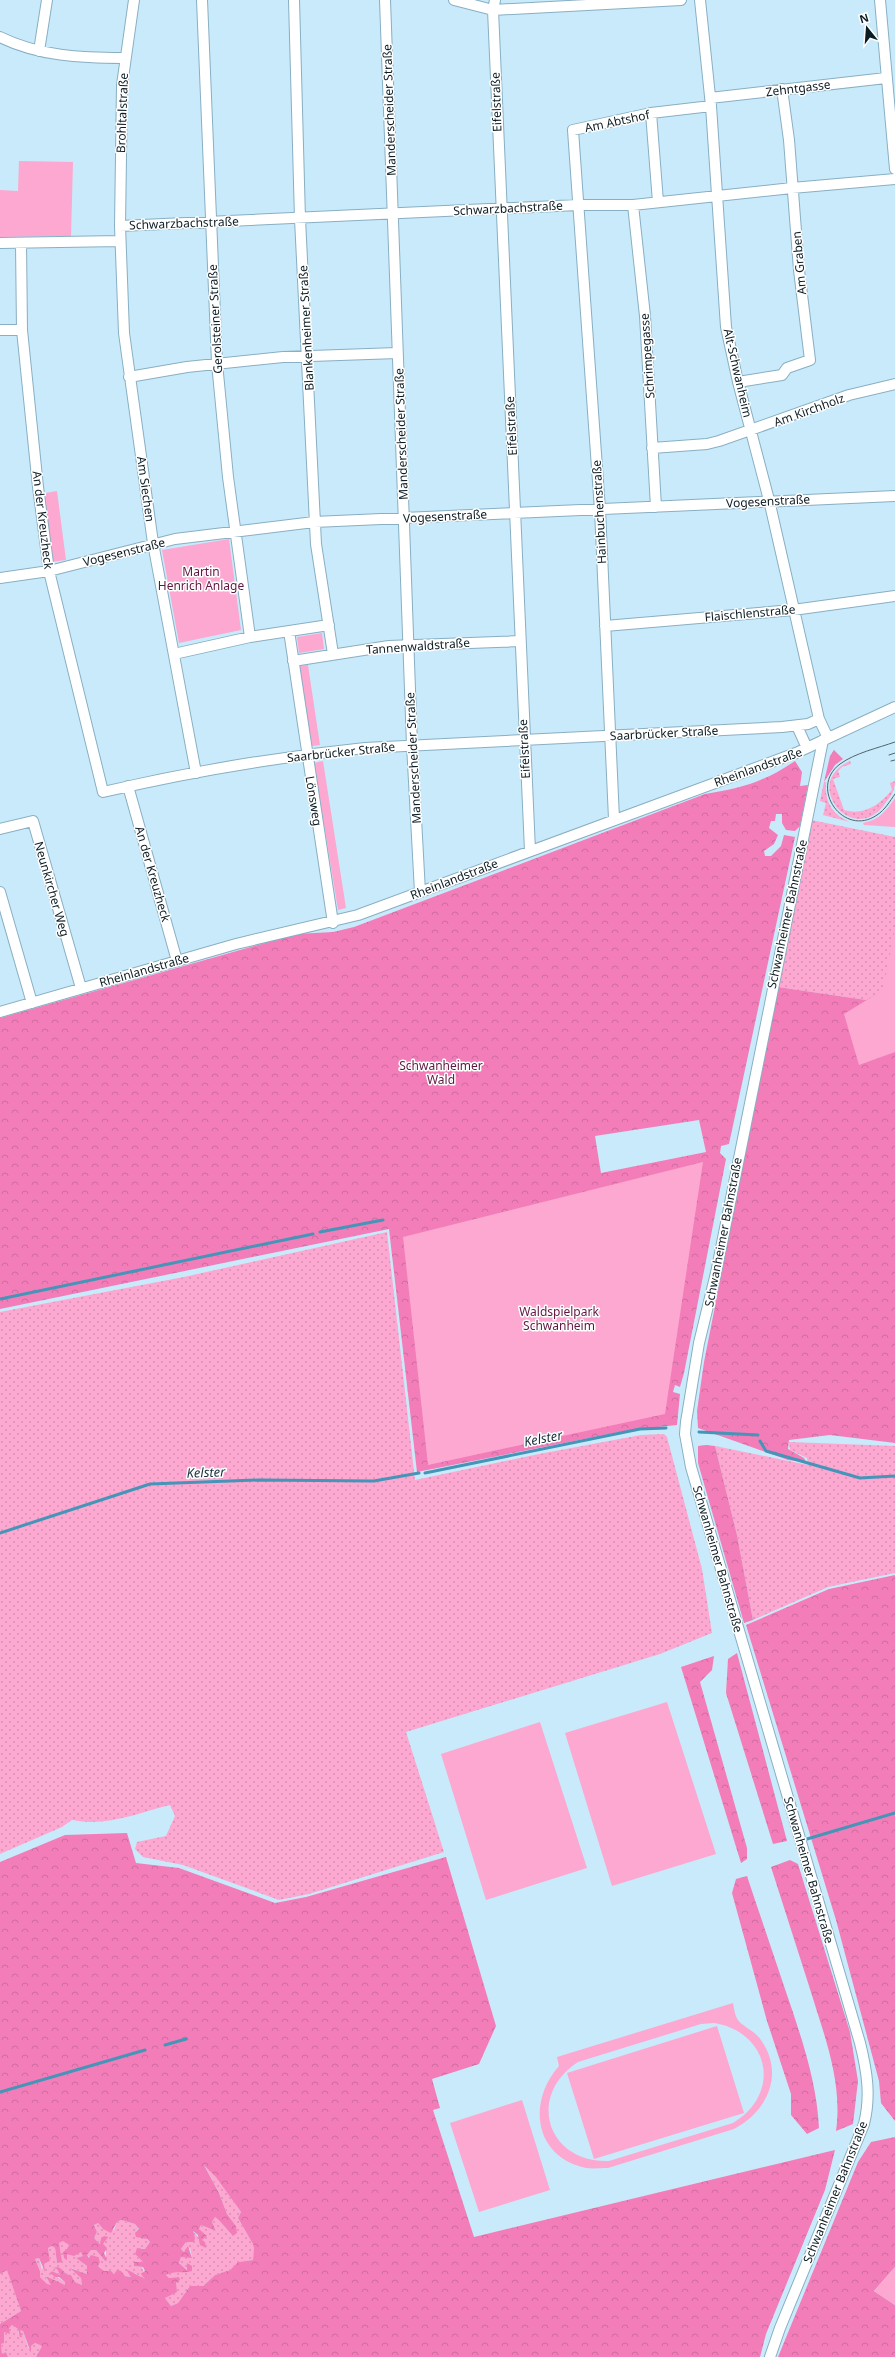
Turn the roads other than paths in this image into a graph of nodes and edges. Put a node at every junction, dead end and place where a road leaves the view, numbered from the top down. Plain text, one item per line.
1 (47, 0) edge
2 (134, 0) edge
3 (202, 0) edge
4 (294, 0) edge
5 (385, 0) edge
6 (454, 0) edge
7 (681, 0) edge
8 (700, 0) edge
9 (880, 0) edge
10 (590, 3) edge
11 (494, 5) edge
12 (0, 37) edge
13 (39, 52) junction
14 (124, 58) junction
15 (886, 78) junction
16 (782, 89) junction
17 (710, 102) junction
18 (651, 113) junction
19 (895, 169) edge
20 (895, 179) edge
21 (792, 188) junction
22 (717, 196) junction
23 (658, 202) junction
24 (578, 204) junction
25 (633, 205) junction
26 (500, 210) junction
27 (392, 214) junction
28 (300, 219) junction
29 (210, 222) junction
30 (120, 226) junction
31 (120, 241) junction
32 (0, 243) edge
33 (21, 243) junction
34 (0, 330) edge
35 (22, 330) junction
36 (397, 353) junction
37 (308, 356) junction
38 (217, 363) junction
39 (129, 377) junction
40 (738, 382) junction
41 (895, 384) edge
42 (751, 431) junction
43 (652, 448) junction
44 (895, 496) edge
45 (769, 500) junction
46 (656, 507) junction
47 (600, 510) junction
48 (515, 513) junction
49 (404, 518) junction
50 (314, 522) junction
51 (236, 531) junction
52 (153, 543) junction
53 (49, 571) junction
54 (0, 578) edge
55 (895, 596) edge
56 (794, 610) junction
57 (329, 625) junction
58 (605, 626) junction
59 (289, 631) junction
60 (250, 637) junction
61 (520, 641) junction
62 (408, 645) junction
63 (174, 654) junction
64 (333, 654) junction
65 (293, 661) junction
66 (895, 707) edge
67 (819, 719) junction
68 (797, 726) junction
69 (611, 736) junction
70 (524, 739) junction
71 (825, 739) junction
72 (412, 745) junction
73 (808, 748) junction
74 (306, 754) junction
75 (196, 773) junction
76 (128, 786) junction
77 (103, 792) joint
78 (614, 819) junction
79 (0, 829) edge
80 (530, 851) junction
81 (0, 892) edge
82 (420, 892) junction
83 (333, 922) junction
84 (177, 961) junction
85 (81, 988) junction
86 (32, 1003) junction
87 (0, 1012) edge
88 (770, 2357) edge

1 - 13 street
2 - 14 street, Brohltalstraße
3 - 29 street, Gerolsteiner Straße
4 - 28 street, Blankenheimer Straße
5 - 27 street, Manderscheider Straße
6 - 11 street
7 - 10 street
8 - 17 street, Alt-Schwanheim
9 - 15 street
10 - 11 street
11 - 26 street, Eifelstraße
12 - 13 street
13 - 14 street
14 - 30 street, Brohltalstraße
15 - 16 street, Zehntgasse
15 - 19 street
16 - 17 street, Zehntgasse
16 - 21 street, Am Graben
17 - 18 street, Am Abtshof
17 - 22 street, Alt-Schwanheim
18 - 23 street
18 - 24 street, Am Abtshof
20 - 21 street, Schwarzbachstraße
21 - 22 street, Schwarzbachstraße
21 - 40 street, Am Graben
22 - 23 street, Schwarzbachstraße
22 - 40 street, Alt-Schwanheim
23 - 25 street, Schwarzbachstraße
24 - 25 street, Schwarzbachstraße
24 - 26 street, Schwarzbachstraße
24 - 47 street, Hainbuchenstraße
25 - 43 street, Schrimpegasse
26 - 27 street, Schwarzbachstraße
26 - 48 street, Eifelstraße
27 - 28 street, Schwarzbachstraße
27 - 36 street, Manderscheider Straße
28 - 29 street, Schwarzbachstraße
28 - 37 street, Blankenheimer Straße
29 - 30 street, Schwarzbachstraße
29 - 38 street, Gerolsteiner Straße
30 - 31 street, Am Siechen
31 - 33 street
31 - 39 street, Am Siechen
32 - 33 street
33 - 35 street, An der Kreuzheck
34 - 35 street
35 - 53 street, An der Kreuzheck
36 - 37 street
36 - 49 street, Manderscheider Straße
37 - 38 street
37 - 50 street, Blankenheimer Straße
38 - 39 street
38 - 51 street, Gerolsteiner Straße
39 - 52 street, Am Siechen
40 - 42 street, Alt-Schwanheim
41 - 42 street, Am Kirchholz
42 - 43 street, Am Kirchholz
42 - 45 street, Alt-Schwanheim
43 - 46 street, Schrimpegasse
44 - 45 street, Vogesenstraße
45 - 46 street, Vogesenstraße
45 - 56 street, Alt-Schwanheim
46 - 47 street, Vogesenstraße
47 - 48 street, Vogesenstraße
47 - 58 street, Hainbuchenstraße
48 - 49 street, Vogesenstraße
48 - 61 street, Eifelstraße
49 - 50 street, Vogesenstraße
49 - 62 street, Manderscheider Straße
50 - 51 street, Vogesenstraße
50 - 57 street, Blankenheimer Straße
51 - 52 street, Vogesenstraße
51 - 60 street, Gerolsteiner Straße
52 - 53 street, Vogesenstraße
52 - 63 street, Am Siechen
53 - 54 street, Vogesenstraße
53 - 77 street, An der Kreuzheck
55 - 56 street, Flaischlenstraße
56 - 58 street, Flaischlenstraße
56 - 67 street, Alt-Schwanheim
57 - 59 street
57 - 64 street, Blankenheimer Straße
58 - 69 street, Hainbuchenstraße
59 - 60 street
59 - 65 street, Lönsweg
60 - 63 street
61 - 62 street, Tannenwaldstraße
61 - 70 street, Eifelstraße
62 - 64 street, Tannenwaldstraße
62 - 72 street, Manderscheider Straße
63 - 75 street, Am Siechen
64 - 65 street, Tannenwaldstraße
65 - 74 street, Lönsweg
66 - 71 street, Rheinlandstraße
67 - 68 street, Saarbrücker Straße
67 - 71 street, Alt-Schwanheim
68 - 69 street, Saarbrücker Straße
68 - 73 street
69 - 70 street, Saarbrücker Straße
69 - 78 street, Hainbuchenstraße
70 - 72 street, Saarbrücker Straße
70 - 80 street, Eifelstraße
71 - 73 street, Rheinlandstraße
71 - 88 street, Schwanheimer Bahnstraße
72 - 74 street, Saarbrücker Straße
72 - 82 street, Manderscheider Straße
73 - 78 street, Rheinlandstraße
74 - 75 street, Saarbrücker Straße
74 - 83 street, Lönsweg
75 - 76 street, Saarbrücker Straße
76 - 77 street, Saarbrücker Straße
76 - 84 street, An der Kreuzheck
78 - 80 street, Rheinlandstraße
79 - 85 street, Neunkircher Weg
80 - 82 street, Rheinlandstraße
81 - 86 street
82 - 83 street, Rheinlandstraße
83 - 84 street, Rheinlandstraße
84 - 85 street, Rheinlandstraße
85 - 86 street, Rheinlandstraße
86 - 87 street, Rheinlandstraße

